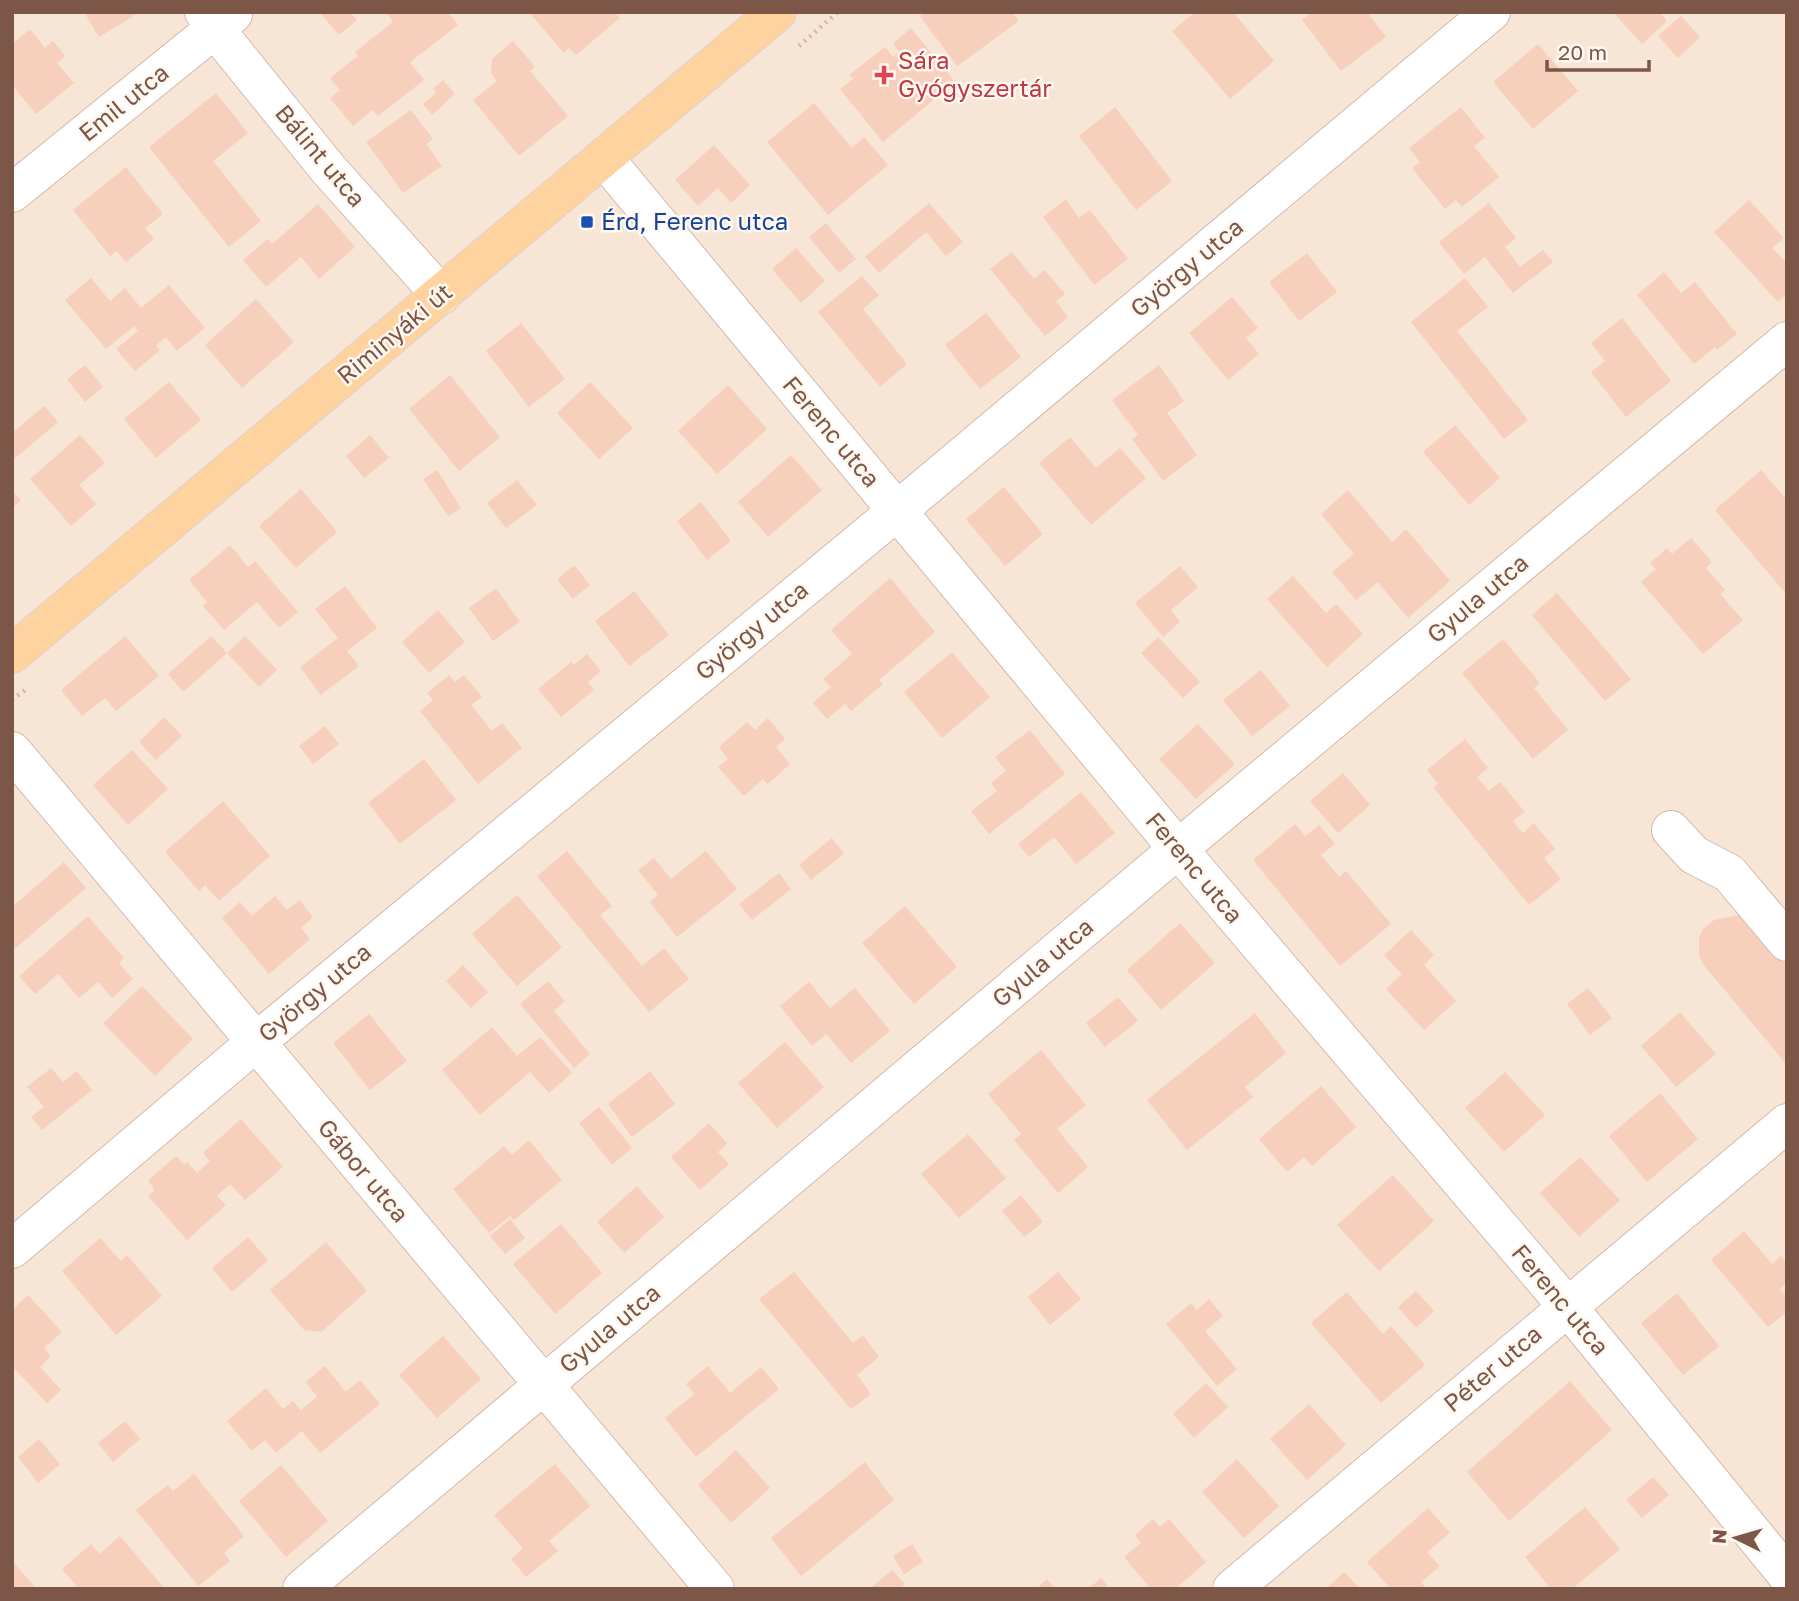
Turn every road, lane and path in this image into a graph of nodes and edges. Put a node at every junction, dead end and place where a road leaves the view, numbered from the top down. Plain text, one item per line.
1 (777, 12) edge
2 (1490, 12) edge
3 (218, 18) edge
4 (604, 158) junction
5 (12, 193) edge
6 (441, 295) junction
7 (1787, 341) edge
8 (897, 512) junction
9 (12, 654) edge
10 (12, 751) edge
11 (1671, 830) dead end
12 (1178, 849) junction
13 (1787, 942) edge
14 (255, 1042) junction
15 (1787, 1123) edge
16 (12, 1249) edge
17 (1567, 1306) junction
18 (543, 1385) junction
19 (1787, 1575) edge
20 (302, 1589) edge
21 (715, 1589) edge
22 (1233, 1589) edge

1 - 4 main road, Riminyáki út
2 - 8 street, György utca
3 - 5 street, Emil utca
3 - 6 street, Bálint utca
4 - 6 main road, Riminyáki út
4 - 8 street, Ferenc utca
6 - 9 main road, Riminyáki út
7 - 12 street, Gyula utca
8 - 12 street, Ferenc utca
8 - 14 street, György utca
10 - 14 street, Gábor utca
11 - 13 street
12 - 17 street, Ferenc utca
12 - 18 street, Gyula utca
14 - 16 street, György utca
14 - 18 street, Gábor utca
15 - 17 street, Péter utca
17 - 19 street, Ferenc utca
17 - 22 street, Péter utca
18 - 20 street, Gyula utca
18 - 21 street, Gábor utca

